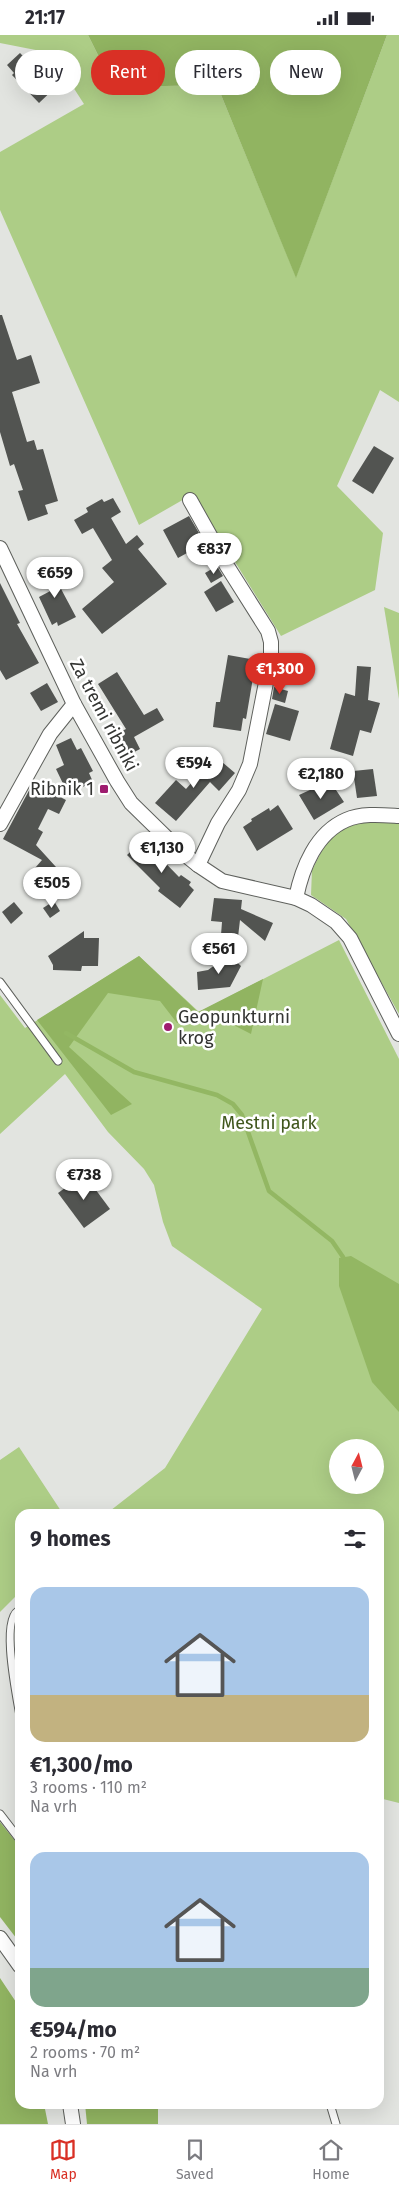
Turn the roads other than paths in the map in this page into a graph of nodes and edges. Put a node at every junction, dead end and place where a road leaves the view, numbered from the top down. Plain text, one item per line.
1 (190, 500) dead end
2 (0, 548) edge
3 (74, 704) junction
4 (399, 816) edge
5 (0, 824) edge
6 (198, 865) junction
7 (296, 898) junction
8 (0, 982) edge
9 (399, 1034) edge
10 (58, 1061) dead end
11 (15, 1612) edge
12 (3, 1623) dead end
13 (2, 1647) dead end
14 (15, 1697) edge
15 (0, 1815) edge
16 (15, 1834) edge
17 (0, 1938) edge
18 (15, 1959) edge
19 (71, 2109) edge
20 (332, 2109) edge
21 (73, 2124) edge
22 (336, 2124) edge

1 - 6 street
2 - 3 street, Za tremi ribniki
3 - 5 street
3 - 6 street, Za tremi ribniki
4 - 7 street
6 - 7 street, Za tremi ribniki
7 - 9 street, Za tremi ribniki
8 - 10 lane
11 - 12 lane
13 - 14 lane
15 - 16 lane
17 - 18 street
19 - 21 street
20 - 22 lane

